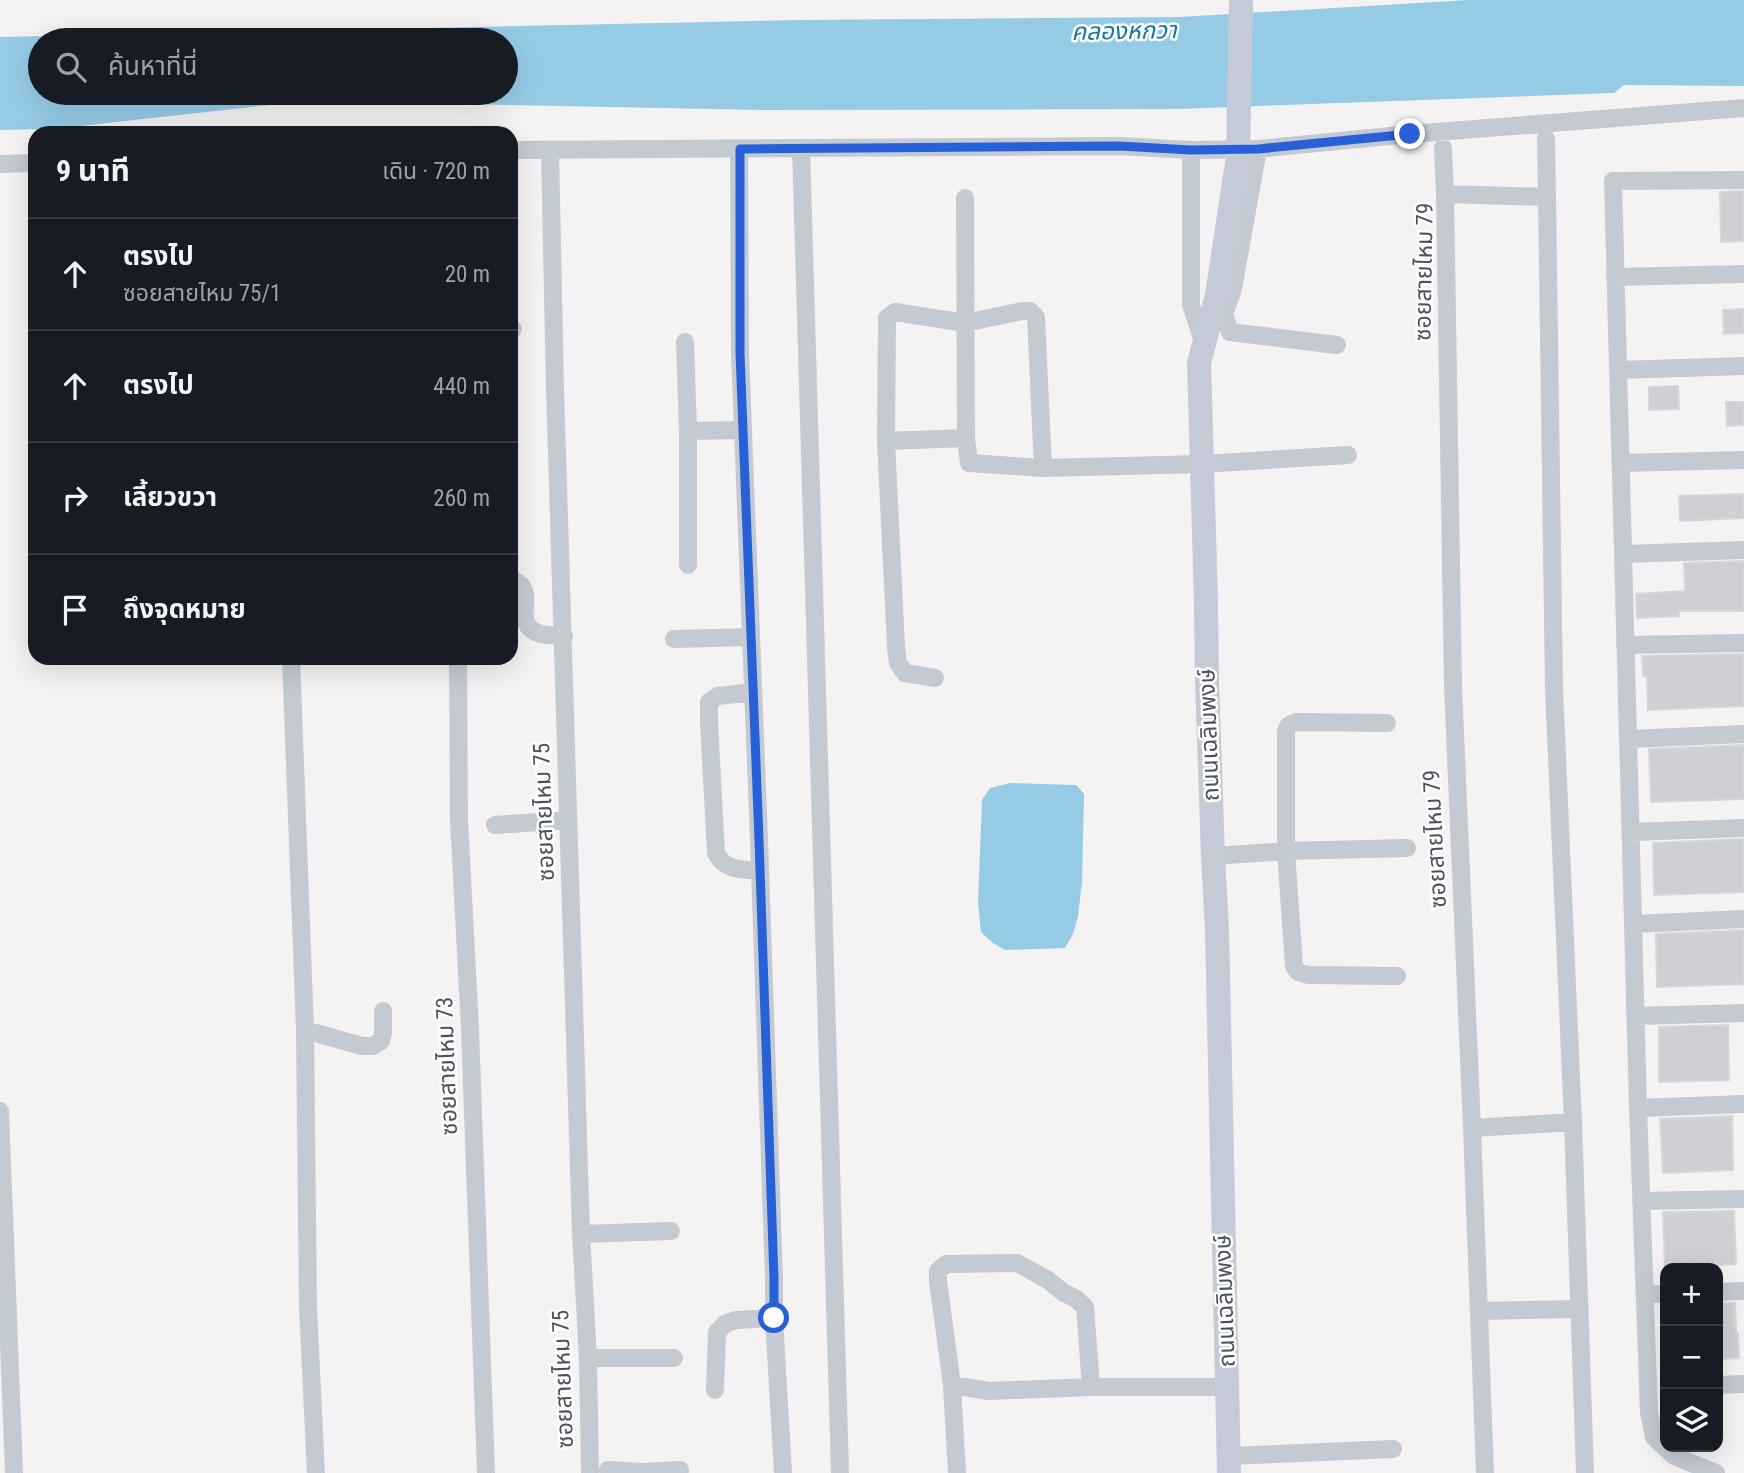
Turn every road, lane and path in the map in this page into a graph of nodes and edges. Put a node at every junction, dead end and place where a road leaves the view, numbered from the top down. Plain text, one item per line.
1 (1241, 0) edge
2 (1744, 108) edge
3 (1546, 139) dead end
4 (801, 148) junction
5 (1443, 148) dead end
6 (740, 149) junction
7 (518, 150) edge
8 (550, 150) junction
9 (1191, 150) junction
10 (1248, 153) junction
11 (28, 163) edge
12 (0, 164) edge
13 (1744, 180) edge
14 (1445, 194) junction
15 (1547, 197) junction
16 (965, 198) dead end
17 (1744, 274) edge
18 (1615, 277) junction
19 (1224, 314) junction
20 (965, 323) junction
21 (685, 342) dead end
22 (1337, 345) dead end
23 (1201, 354) junction
24 (1744, 366) edge
25 (1619, 370) junction
26 (743, 430) junction
27 (688, 431) junction
28 (966, 438) junction
29 (886, 440) junction
30 (1348, 455) dead end
31 (1744, 460) edge
32 (1622, 463) junction
33 (1202, 464) junction
34 (1043, 468) junction
35 (1744, 550) edge
36 (1624, 554) junction
37 (688, 565) dead end
38 (518, 583) edge
39 (564, 636) junction
40 (751, 637) junction
41 (674, 639) dead end
42 (1744, 643) edge
43 (1625, 645) junction
44 (291, 665) edge
45 (458, 665) edge
46 (935, 678) dead end
47 (753, 692) junction
48 (1387, 723) dead end
49 (1744, 734) edge
50 (1629, 738) junction
51 (568, 820) junction
52 (495, 825) dead end
53 (1744, 828) edge
54 (1631, 832) junction
55 (1407, 848) dead end
56 (1286, 851) junction
57 (1213, 856) junction
58 (759, 871) junction
59 (1744, 919) edge
60 (1634, 924) junction
61 (1397, 976) dead end
62 (383, 1011) dead end
63 (1744, 1013) edge
64 (1635, 1016) junction
65 (305, 1030) junction
66 (1744, 1104) edge
67 (1638, 1108) junction
68 (0, 1111) edge
69 (1573, 1122) junction
70 (1472, 1128) junction
71 (1744, 1199) edge
72 (1641, 1201) junction
73 (671, 1231) dead end
74 (581, 1234) junction
75 (1744, 1291) edge
76 (1723, 1292) edge
77 (1646, 1294) junction
78 (1660, 1294) edge
79 (1580, 1309) junction
80 (1479, 1311) junction
81 (774, 1318) junction
82 (588, 1358) junction
83 (674, 1358) dead end
84 (1744, 1384) edge
85 (952, 1385) junction
86 (1723, 1385) edge
87 (1091, 1387) junction
88 (1228, 1387) junction
89 (1657, 1387) edge
90 (715, 1390) dead end
91 (1393, 1449) dead end
92 (1229, 1465) edge
93 (680, 1470) dead end
94 (599, 1471) edge
95 (14, 1473) edge
96 (316, 1473) edge
97 (486, 1473) edge
98 (642, 1473) edge
99 (782, 1473) edge
100 (840, 1473) edge
101 (957, 1473) edge
102 (1485, 1473) edge
103 (1585, 1473) edge
104 (1716, 1473) edge

1 - 10 main road, ถนนเฉลิมพงษ์, bridge
2 - 10 street
3 - 15 street
4 - 6 street
4 - 9 street
4 - 100 street
5 - 14 street
6 - 8 street
6 - 26 street
7 - 8 street
8 - 39 street, ซอยสายไหม 75
9 - 10 street
9 - 23 street
10 - 19 street
10 - 23 main road, ถนนเฉลิมพงษ์
11 - 12 street
13 - 18 street
14 - 15 street, ซอยสายไหม 79
14 - 70 street, ซอยสายไหม 79
15 - 69 street
16 - 20 street
17 - 18 street
18 - 25 street
19 - 22 street
19 - 23 street
20 - 28 street
20 - 29 street
20 - 34 street
21 - 27 street
23 - 33 main road, ถนนเฉลิมพงษ์
24 - 25 street
25 - 32 street
26 - 27 street
26 - 40 street
27 - 37 street
28 - 29 street
28 - 34 street
29 - 46 street
30 - 33 street
31 - 32 street
32 - 36 street
33 - 34 street
33 - 57 main road, ถนนเฉลิมพงษ์
35 - 36 street
36 - 43 street
38 - 39 street
39 - 51 street, ซอยสายไหม 75
40 - 41 street
40 - 47 street
42 - 43 street
43 - 50 street
44 - 65 street
45 - 97 street, ซอยสายไหม 73
47 - 58 street
47 - 58 street
48 - 56 street
49 - 50 street
50 - 54 street
51 - 52 street
51 - 74 street, ซอยสายไหม 75
53 - 54 street
54 - 60 street
55 - 56 street
56 - 57 street
56 - 61 street
57 - 88 main road, ถนนเฉลิมพงษ์
58 - 81 street
59 - 60 street
60 - 64 street
62 - 65 street
63 - 64 street
64 - 67 street
65 - 96 street
66 - 67 street
67 - 72 street
68 - 95 street
69 - 70 street
69 - 79 street
70 - 80 street, ซอยสายไหม 79
71 - 72 street
72 - 77 street
73 - 74 street
74 - 82 street, ซอยสายไหม 75
75 - 76 street
77 - 78 street
77 - 89 street
79 - 80 street
79 - 103 street
80 - 102 street, ซอยสายไหม 79
81 - 90 street
81 - 99 street
82 - 83 street
82 - 94 street, ซอยสายไหม 75
84 - 86 street
85 - 87 street
85 - 87 street
85 - 101 street
87 - 88 street
88 - 92 main road, ถนนเฉลิมพงษ์
89 - 104 street
91 - 92 street
93 - 98 street
94 - 98 street

